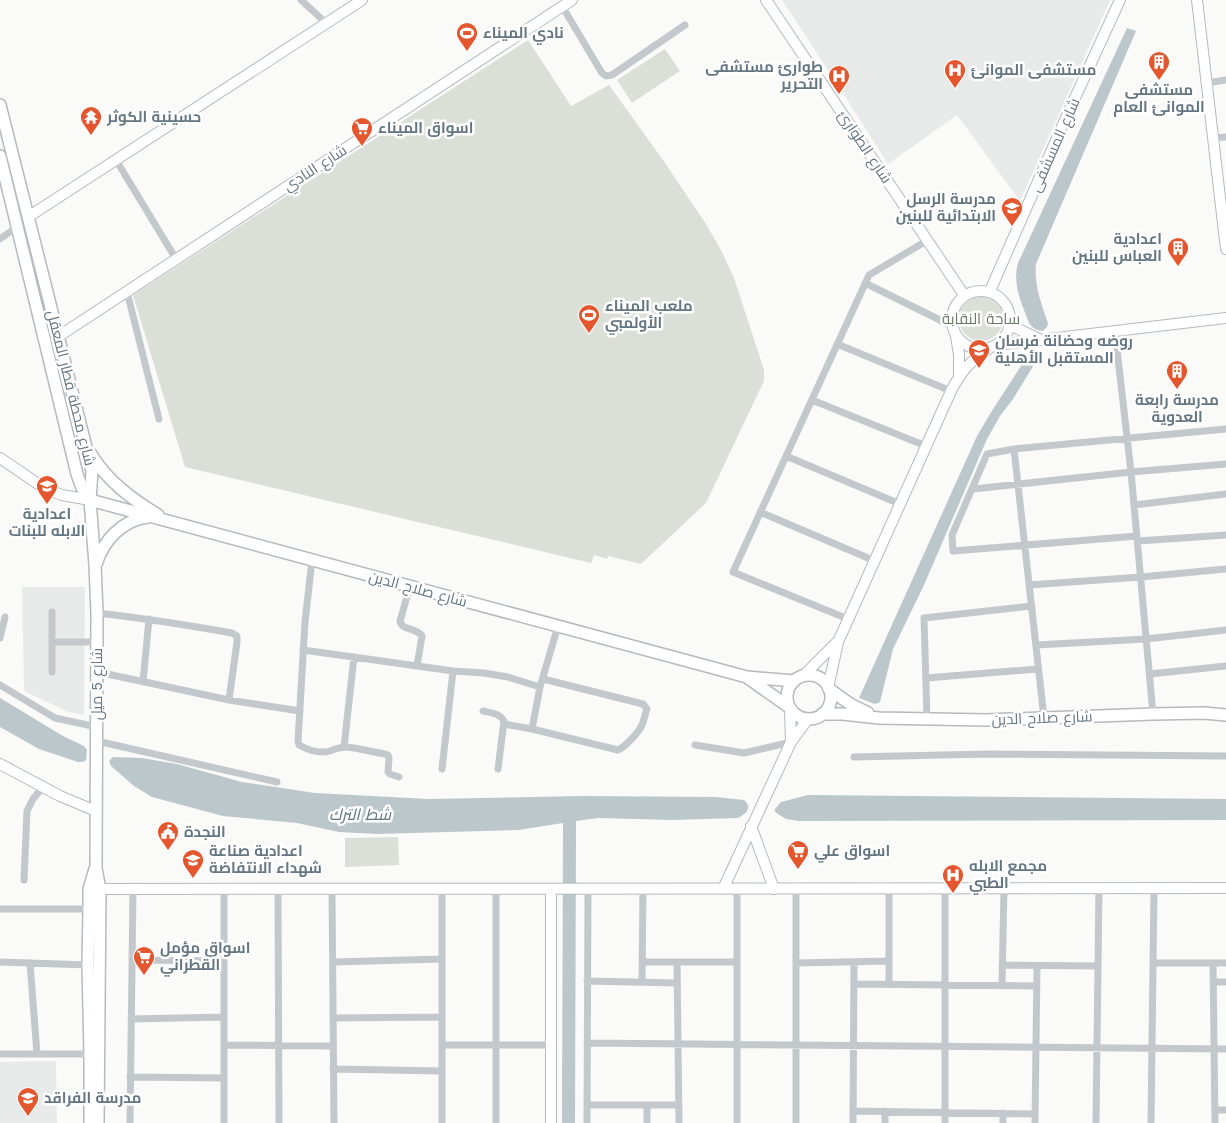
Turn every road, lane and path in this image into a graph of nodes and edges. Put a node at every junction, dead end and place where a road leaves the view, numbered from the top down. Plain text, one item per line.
1 (301, 0) edge
2 (362, 0) edge
3 (572, 0) edge
4 (766, 0) edge
5 (1120, 0) edge
6 (1197, 0) edge
7 (562, 6) junction
8 (326, 23) junction
9 (685, 25) dead end
10 (1226, 80) edge
11 (1207, 83) junction
12 (0, 104) edge
13 (1226, 137) edge
14 (1213, 138) junction
15 (0, 156) edge
16 (116, 160) junction
17 (1223, 197) edge
18 (28, 218) junction
19 (17, 227) junction
20 (0, 239) edge
21 (928, 240) junction
22 (1226, 249) edge
23 (176, 259) junction
24 (865, 283) junction
25 (990, 291) junction
26 (127, 292) junction
27 (964, 295) junction
28 (1226, 318) edge
29 (1010, 325) junction
30 (954, 330) junction
31 (1115, 332) junction
32 (59, 336) junction
33 (1042, 340) junction
34 (837, 344) junction
35 (993, 346) junction
36 (959, 375) junction
37 (951, 391) junction
38 (812, 400) junction
39 (159, 419) dead end
40 (1226, 429) edge
41 (1127, 439) junction
42 (86, 446) junction
43 (926, 446) junction
44 (1014, 450) junction
45 (786, 456) junction
46 (0, 458) edge
47 (1226, 464) edge
48 (1131, 472) junction
49 (1018, 484) junction
50 (972, 489) junction
51 (1226, 494) edge
52 (90, 500) junction
53 (900, 504) junction
54 (1134, 505) junction
55 (760, 512) junction
56 (152, 517) junction
57 (170, 522) junction
58 (1226, 534) edge
59 (1137, 538) junction
60 (1025, 545) junction
61 (312, 560) junction
62 (874, 561) junction
63 (95, 565) junction
64 (1226, 569) edge
65 (1141, 578) junction
66 (410, 586) junction
67 (1029, 586) junction
68 (1032, 606) junction
69 (52, 612) dead end
70 (97, 613) junction
71 (5, 617) dead end
72 (149, 619) junction
73 (848, 619) junction
74 (558, 626) junction
75 (1226, 630) edge
76 (0, 638) edge
77 (1146, 638) junction
78 (52, 642) junction
79 (97, 642) junction
80 (838, 642) junction
81 (1036, 645) junction
82 (303, 650) junction
83 (354, 657) junction
84 (417, 666) junction
85 (1226, 666) edge
86 (1038, 668) junction
87 (52, 672) dead end
88 (98, 672) junction
89 (453, 672) junction
90 (1150, 674) junction
91 (746, 678) junction
92 (926, 678) junction
93 (543, 679) junction
94 (798, 679) junction
95 (143, 682) junction
96 (0, 685) edge
97 (540, 687) junction
98 (829, 688) junction
99 (228, 700) junction
100 (790, 708) junction
101 (1226, 710) edge
102 (300, 711) junction
103 (483, 711) dead end
104 (1204, 713) junction
105 (822, 714) junction
106 (1153, 714) junction
107 (1226, 715) edge
108 (879, 718) junction
109 (1044, 718) junction
110 (808, 719) junction
111 (927, 719) junction
112 (504, 724) junction
113 (97, 727) junction
114 (532, 729) junction
115 (97, 741) junction
116 (791, 742) junction
117 (696, 746) dead end
118 (344, 747) junction
119 (1226, 756) edge
120 (854, 758) dead end
121 (0, 764) edge
122 (498, 769) dead end
123 (442, 770) dead end
124 (399, 777) dead end
125 (276, 782) dead end
126 (43, 787) junction
127 (96, 812) junction
128 (751, 826) junction
129 (24, 880) dead end
130 (889, 888) junction
131 (945, 888) junction
132 (1004, 888) junction
133 (1099, 888) junction
134 (1154, 888) junction
135 (1226, 888) edge
136 (95, 889) junction
137 (133, 889) junction
138 (224, 889) junction
139 (278, 889) junction
140 (332, 889) junction
141 (442, 889) junction
142 (496, 889) junction
143 (551, 889) junction
144 (588, 889) junction
145 (643, 889) junction
146 (723, 889) junction
147 (737, 889) junction
148 (774, 889) junction
149 (796, 889) junction
150 (0, 909) edge
151 (89, 909) junction
152 (442, 959) junction
153 (132, 960) junction
154 (224, 961) junction
155 (0, 962) edge
156 (333, 962) junction
157 (642, 962) junction
158 (677, 962) junction
159 (737, 962) junction
160 (854, 962) junction
161 (889, 962) junction
162 (30, 963) junction
163 (796, 963) junction
164 (1153, 963) junction
165 (1213, 963) junction
166 (1226, 963) edge
167 (88, 965) junction
168 (1002, 965) junction
169 (1037, 966) junction
170 (1098, 966) junction
171 (587, 981) junction
172 (642, 982) junction
173 (1213, 982) junction
174 (1226, 982) edge
175 (677, 983) junction
176 (854, 984) junction
177 (889, 984) junction
178 (945, 985) junction
179 (1002, 985) junction
180 (1037, 986) junction
181 (224, 1017) junction
182 (442, 1017) junction
183 (333, 1018) junction
184 (131, 1019) junction
185 (587, 1043) junction
186 (678, 1044) junction
187 (737, 1044) junction
188 (442, 1045) junction
189 (496, 1045) junction
190 (551, 1045) junction
191 (796, 1045) junction
192 (854, 1045) junction
193 (224, 1046) junction
194 (278, 1046) junction
195 (333, 1046) junction
196 (945, 1046) junction
197 (1036, 1047) junction
198 (1097, 1047) junction
199 (1152, 1048) junction
200 (1214, 1048) junction
201 (1226, 1049) edge
202 (0, 1054) edge
203 (36, 1054) junction
204 (90, 1054) junction
205 (333, 1069) junction
206 (442, 1071) junction
207 (130, 1077) junction
208 (224, 1078) junction
209 (587, 1105) junction
210 (679, 1105) junction
211 (647, 1106) junction
212 (1215, 1110) junction
213 (1226, 1110) edge
214 (853, 1111) junction
215 (885, 1111) junction
216 (945, 1112) junction
217 (1003, 1113) junction
218 (1035, 1114) junction
219 (90, 1123) edge
220 (98, 1123) edge
221 (130, 1123) edge
222 (224, 1123) edge
223 (279, 1123) edge
224 (334, 1123) edge
225 (442, 1123) edge
226 (496, 1123) edge
227 (551, 1123) edge
228 (587, 1123) edge
229 (647, 1123) edge
230 (679, 1123) edge
231 (737, 1123) edge
232 (796, 1123) edge
233 (853, 1123) edge
234 (886, 1123) edge
235 (945, 1123) edge
236 (1003, 1123) edge
237 (1035, 1123) edge
238 (1096, 1123) edge
239 (1151, 1123) edge
240 (1215, 1123) edge

1 - 8 street
2 - 8 street
3 - 7 street, شارع النادي
4 - 21 street, شارع الطوارئ
5 - 25 street, شارع المسشفى
6 - 11 street
7 - 9 street
7 - 23 street, شارع النادي
8 - 16 street
10 - 11 street
11 - 14 street
12 - 18 main road, شارع محطة قطار المعقل
13 - 14 street
14 - 17 street
15 - 19 main road, شارع محطة قطار المعقل
16 - 18 street
16 - 23 street
17 - 22 street
18 - 32 main road, شارع محطة قطار المعقل
19 - 20 street
19 - 52 main road, شارع محطة قطار المعقل
21 - 24 street
21 - 27 street, شارع الطوارئ
23 - 26 street, شارع النادي
24 - 30 street
24 - 34 street
25 - 27 street
25 - 29 street
26 - 32 street, شارع النادي
26 - 39 street
27 - 30 street
28 - 31 street
29 - 33 street
29 - 35 street
30 - 35 street
30 - 36 street
31 - 33 street
31 - 41 street
32 - 42 main road, شارع محطة قطار المعقل
33 - 35 street
34 - 37 street
34 - 38 street
35 - 36 street
36 - 37 street
37 - 43 street
38 - 43 street
38 - 45 street
40 - 41 street
41 - 44 street
41 - 48 street
42 - 52 main road, شارع محطة قطار المعقل
42 - 57 main road
43 - 53 street
44 - 49 street
44 - 50 street
45 - 53 street
45 - 55 street
46 - 52 street
47 - 48 street
48 - 49 street
48 - 54 street
49 - 50 street
49 - 60 street
50 - 60 street
51 - 54 street
52 - 56 main road, شارع صلاح الدين
52 - 63 main road, شارع 5 ميل
53 - 62 street
54 - 59 street
55 - 62 street
55 - 73 street
56 - 57 main road, شارع صلاح الدين
56 - 63 main road
57 - 61 main road, شارع صلاح الدين
58 - 59 street
59 - 60 street
59 - 65 street
60 - 67 street
61 - 66 main road, شارع صلاح الدين
61 - 82 street
62 - 73 street
63 - 70 main road, شارع 5 ميل
64 - 65 street
65 - 67 street
65 - 77 street
66 - 74 main road, شارع صلاح الدين
66 - 84 street
67 - 68 street
68 - 81 street
68 - 92 street
69 - 78 street
70 - 72 street
70 - 79 main road, شارع 5 ميل
71 - 76 street
72 - 95 street
72 - 99 street
73 - 80 street
74 - 91 main road, شارع صلاح الدين
74 - 93 street
75 - 77 street
77 - 81 street
77 - 90 street
78 - 79 street
78 - 87 street
79 - 88 main road, شارع 5 ميل
80 - 94 street
80 - 98 street
81 - 86 street
82 - 83 street
82 - 102 street
83 - 84 street
83 - 118 street
84 - 89 street
85 - 90 street
86 - 92 street
86 - 109 street
88 - 95 street
88 - 113 main road, شارع 5 ميل
89 - 97 street
89 - 123 street
90 - 106 street
91 - 94 main road, شارع صلاح الدين
91 - 100 main road, شارع صلاح الدين
92 - 111 street
93 - 97 street
93 - 114 street
94 - 98 main road
94 - 100 main road
95 - 99 street
96 - 113 street
97 - 114 street
98 - 105 main road
98 - 108 main road, شارع صلاح الدين
99 - 102 street
100 - 110 main road
100 - 116 street
101 - 104 main road, شارع صلاح الدين
102 - 118 street
103 - 112 street
104 - 106 main road, شارع صلاح الدين
104 - 107 main road, شارع صلاح الدين
105 - 108 main road, شارع صلاح الدين
105 - 110 main road
106 - 109 main road, شارع صلاح الدين
108 - 111 main road, شارع صلاح الدين
109 - 111 main road, شارع صلاح الدين
110 - 116 street
112 - 114 street
112 - 122 street
113 - 115 main road, شارع 5 ميل
115 - 125 street
115 - 127 main road, شارع 5 ميل
116 - 117 street
116 - 128 street
118 - 124 street
119 - 120 street
121 - 126 street
126 - 127 street
126 - 129 street
127 - 136 main road, شارع 5 ميل
128 - 146 street
128 - 148 street
130 - 131 street
130 - 149 street
130 - 161 street
131 - 132 street
131 - 178 street
132 - 133 street
132 - 168 street
133 - 134 street
133 - 170 street
134 - 135 street
134 - 164 street
136 - 137 street
136 - 151 main road, شارع 5 ميل
136 - 220 main road, شارع 5 ميل
137 - 138 street
137 - 153 street
138 - 139 street
138 - 154 street
139 - 140 street
139 - 194 street
140 - 141 street
140 - 156 street
141 - 142 street
141 - 152 street
142 - 143 street
142 - 189 street
143 - 144 street
143 - 190 street
144 - 145 street
144 - 171 street
145 - 146 street
145 - 157 street
146 - 147 street
147 - 148 street
147 - 159 street
148 - 149 street
149 - 163 street
150 - 151 street
151 - 167 main road, شارع 5 ميل
152 - 156 street
152 - 182 street
153 - 154 street
153 - 184 street
154 - 181 street
155 - 162 street
156 - 183 street
157 - 158 street
157 - 172 street
158 - 159 street
158 - 175 street
159 - 187 street
160 - 161 street
160 - 163 street
160 - 176 street
161 - 177 street
162 - 167 street
162 - 203 street
163 - 191 street
164 - 165 street
164 - 199 street
165 - 166 street
165 - 173 street
167 - 204 main road, شارع 5 ميل
168 - 169 street
168 - 179 street
169 - 170 street
169 - 180 street
170 - 198 street
171 - 172 street
171 - 185 street
172 - 175 street
173 - 174 street
173 - 200 street
175 - 186 street
176 - 177 street
176 - 192 street
177 - 178 street
178 - 179 street
178 - 196 street
179 - 180 street
180 - 197 street
181 - 184 street
181 - 193 street
182 - 183 street
182 - 188 street
183 - 195 street
184 - 207 street
185 - 186 street
185 - 209 street
186 - 187 street
186 - 210 street
187 - 191 street
187 - 231 street
188 - 189 street
188 - 206 street
189 - 190 street
189 - 226 street
190 - 227 street
191 - 192 street
191 - 232 street
192 - 196 street
192 - 214 street
193 - 194 street
193 - 208 street
194 - 195 street
194 - 223 street
195 - 205 street
196 - 197 street
196 - 216 street
197 - 198 street
197 - 218 street
198 - 199 street
198 - 238 street
199 - 200 street
199 - 239 street
200 - 201 street
200 - 212 street
202 - 203 street
203 - 204 street
204 - 219 main road, شارع 5 ميل
205 - 206 street
205 - 224 street
206 - 225 street
207 - 208 street
207 - 221 street
208 - 222 street
209 - 211 street
209 - 228 street
210 - 211 street
210 - 230 street
211 - 229 street
212 - 213 street
212 - 240 street
214 - 215 street
214 - 233 street
215 - 216 street
215 - 234 street
216 - 217 street
216 - 235 street
217 - 218 street
217 - 236 street
218 - 237 street

